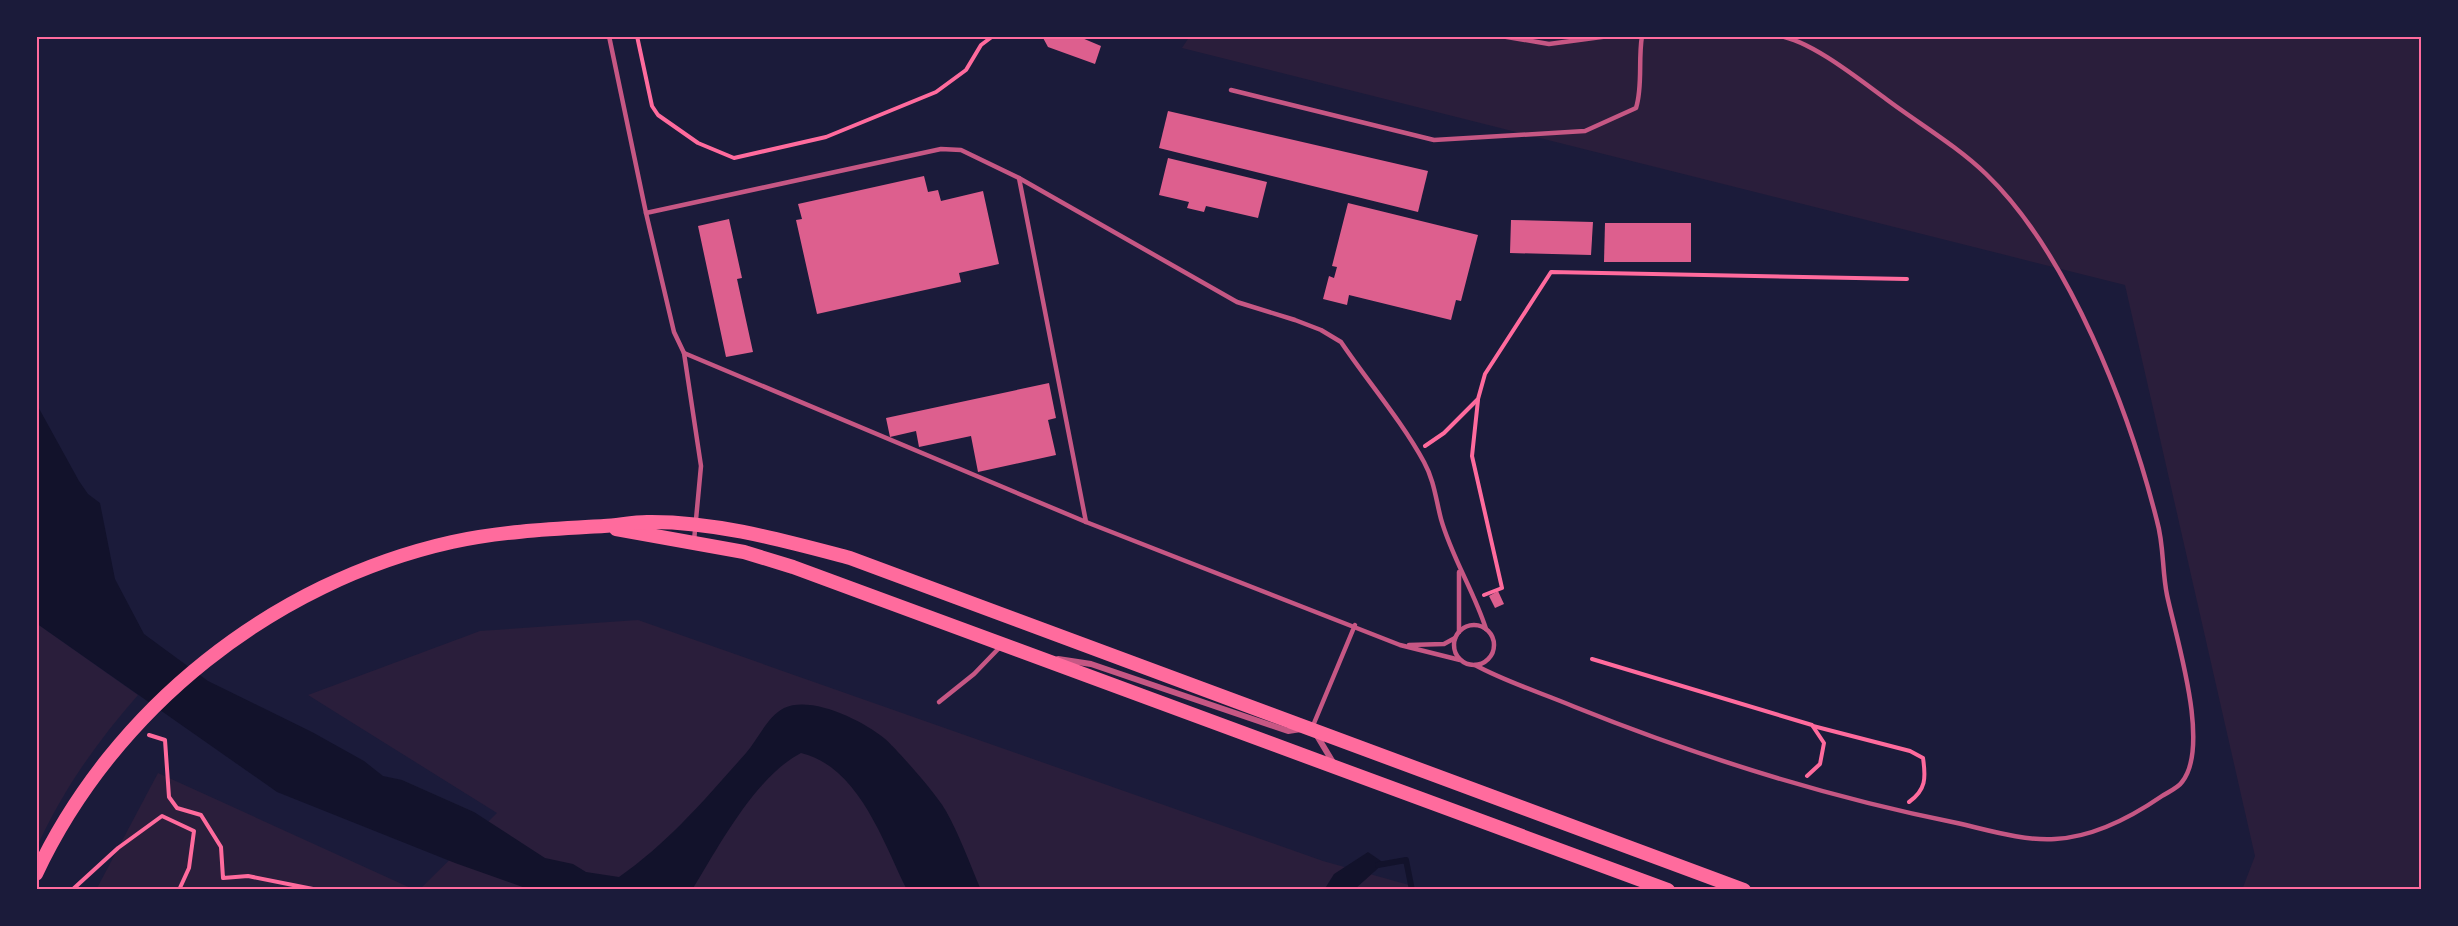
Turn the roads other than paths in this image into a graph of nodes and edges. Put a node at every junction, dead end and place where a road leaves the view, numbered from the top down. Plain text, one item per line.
1 (609, 36) edge
2 (1501, 36) edge
3 (1609, 36) edge
4 (1642, 36) edge
5 (1779, 36) edge
6 (1231, 90) dead end
7 (1019, 178) junction
8 (646, 213) junction
9 (684, 353) junction
10 (1086, 522) junction
11 (695, 525) junction
12 (605, 526) junction
13 (693, 541) junction
14 (1459, 569) junction
15 (1355, 625) junction
16 (1486, 629) junction
17 (1457, 635) junction
18 (1004, 644) junction
19 (1400, 645) junction
20 (1036, 655) junction
21 (1460, 660) junction
22 (1475, 665) junction
23 (939, 702) dead end
24 (1312, 728) junction
25 (1336, 767) junction
26 (36, 874) edge
27 (1668, 890) edge
28 (1744, 890) edge

1 - 8 lane
2 - 3 lane
4 - 6 lane
5 - 22 lane
7 - 8 lane
7 - 10 lane
7 - 14 lane
8 - 9 lane
9 - 10 lane
9 - 11 lane
10 - 15 lane
11 - 12 main road
11 - 13 lane
11 - 24 main road
12 - 13 main road
12 - 26 main road
13 - 18 main road
14 - 16 lane
14 - 17 lane
15 - 19 lane
15 - 24 lane
16 - 17 lane
16 - 22 lane
17 - 19 lane
17 - 21 lane
18 - 20 main road
18 - 23 lane
19 - 21 lane
20 - 24 street
20 - 25 main road
21 - 22 lane
24 - 25 street
24 - 28 main road
25 - 27 main road

